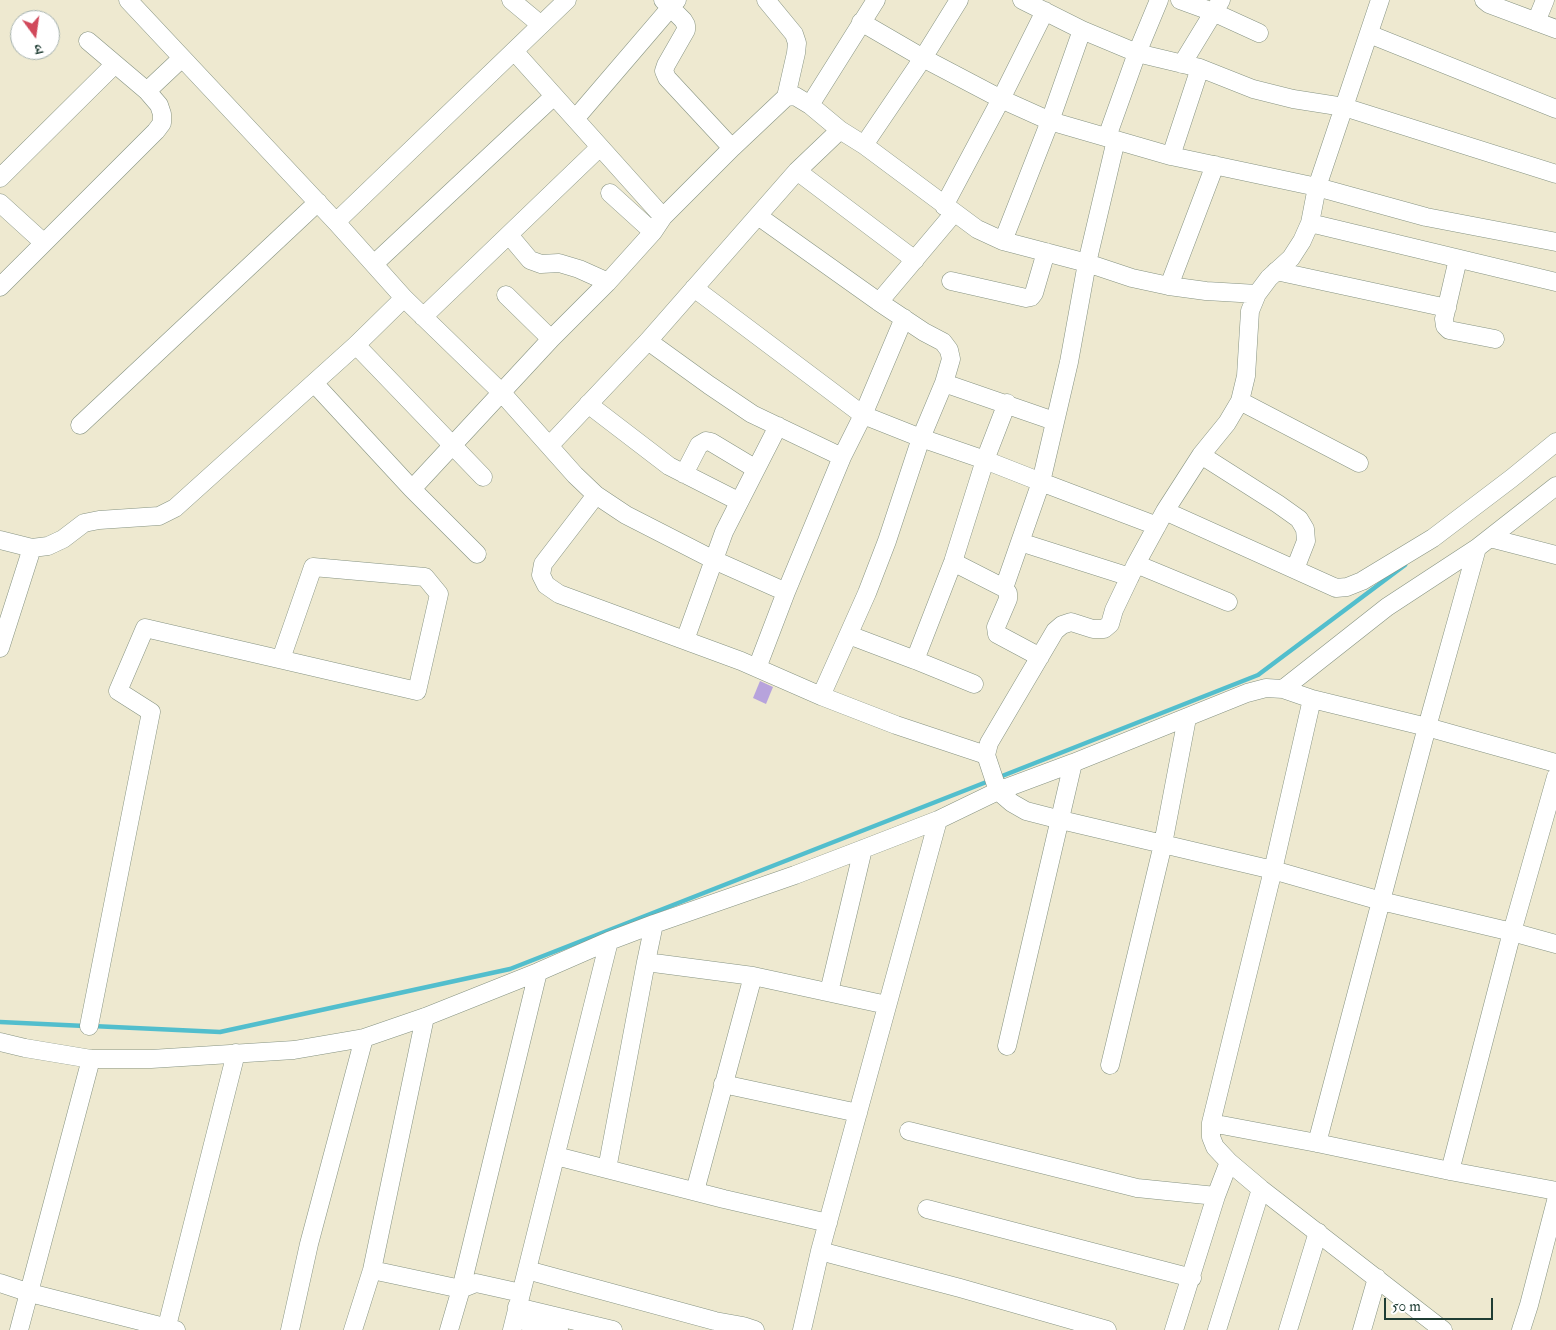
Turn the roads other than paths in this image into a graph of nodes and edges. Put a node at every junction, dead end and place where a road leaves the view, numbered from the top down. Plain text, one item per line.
1 (128, 0) edge
2 (511, 0) edge
3 (567, 0) edge
4 (766, 0) edge
5 (876, 0) edge
6 (959, 0) edge
7 (1022, 0) edge
8 (1159, 0) edge
9 (1180, 0) edge
10 (1380, 0) edge
11 (1484, 0) edge
12 (1545, 0) edge
13 (670, 2) edge
14 (1217, 6) edge
15 (1045, 11) junction
16 (861, 22) junction
17 (1536, 22) junction
18 (541, 25) junction
19 (1556, 29) edge
20 (1082, 30) junction
21 (1259, 33) dead end
22 (1370, 34) junction
23 (88, 41) dead end
24 (514, 51) junction
25 (1137, 53) junction
26 (182, 58) junction
27 (923, 58) junction
28 (115, 64) junction
29 (1182, 64) junction
30 (1200, 68) junction
31 (148, 92) junction
32 (554, 96) junction
33 (786, 97) junction
34 (1001, 99) junction
35 (810, 105) junction
36 (1344, 107) junction
37 (1556, 109) edge
38 (575, 119) junction
39 (1050, 121) junction
40 (840, 130) junction
41 (1112, 138) junction
42 (864, 145) junction
43 (600, 147) junction
44 (732, 148) junction
45 (1171, 156) junction
46 (1215, 165) junction
47 (797, 171) junction
48 (1556, 174) edge
49 (0, 178) edge
50 (1317, 187) junction
51 (610, 193) dead end
52 (318, 202) junction
53 (0, 204) edge
54 (949, 210) junction
55 (758, 216) junction
56 (336, 222) junction
57 (1310, 223) junction
58 (658, 224) junction
59 (509, 235) junction
60 (1003, 241) junction
61 (1556, 242) edge
62 (44, 243) junction
63 (1046, 252) junction
64 (1458, 259) junction
65 (915, 260) junction
66 (1087, 263) junction
67 (374, 264) junction
68 (1276, 271) junction
69 (951, 281) dead end
70 (608, 282) junction
71 (1556, 282) edge
72 (1169, 286) junction
73 (0, 287) edge
74 (694, 288) junction
75 (1257, 294) junction
76 (506, 295) dead end
77 (404, 298) junction
78 (879, 302) junction
79 (1447, 308) junction
80 (423, 317) junction
81 (904, 318) junction
82 (551, 339) junction
83 (1495, 339) dead end
84 (648, 341) junction
85 (356, 345) junction
86 (314, 383) junction
87 (944, 383) junction
88 (502, 393) junction
89 (1240, 401) junction
90 (1007, 403) junction
91 (588, 404) junction
92 (863, 415) junction
93 (1054, 421) junction
94 (80, 425) dead end
95 (778, 426) junction
96 (921, 438) junction
97 (1556, 442) edge
98 (550, 445) junction
99 (453, 446) junction
100 (1201, 455) junction
101 (842, 457) junction
102 (985, 460) junction
103 (1359, 463) dead end
104 (756, 469) junction
105 (684, 474) junction
106 (483, 477) dead end
107 (1041, 482) junction
108 (1556, 486) edge
109 (412, 489) junction
110 (596, 495) junction
111 (738, 501) junction
112 (1161, 519) junction
113 (0, 540) edge
114 (1020, 542) junction
115 (1484, 543) junction
116 (32, 548) junction
117 (477, 554) dead end
118 (1556, 556) edge
119 (714, 560) junction
120 (953, 562) junction
121 (1295, 569) junction
122 (1133, 571) junction
123 (1004, 588) junction
124 (786, 592) junction
125 (1228, 602) dead end
126 (849, 636) junction
127 (1, 639) edge
128 (685, 640) junction
129 (1040, 657) junction
130 (281, 659) junction
131 (915, 660) junction
132 (757, 668) junction
133 (974, 684) dead end
134 (1283, 689) junction
135 (821, 696) junction
136 (1312, 699) junction
137 (1187, 718) junction
138 (1427, 727) junction
139 (986, 759) junction
140 (1556, 763) edge
141 (1073, 764) junction
142 (1556, 777) edge
143 (996, 786) junction
144 (938, 820) junction
145 (1061, 820) junction
146 (1163, 844) junction
147 (863, 849) junction
148 (1273, 870) junction
149 (1381, 901) junction
150 (654, 924) junction
151 (1512, 932) junction
152 (609, 941) junction
153 (1556, 944) edge
154 (646, 962) junction
155 (538, 972) junction
156 (753, 976) junction
157 (829, 992) junction
158 (887, 1005) junction
159 (425, 1017) junction
160 (89, 1026) dead end
161 (364, 1038) junction
162 (0, 1042) edge
163 (1008, 1046) dead end
164 (236, 1053) junction
165 (91, 1059) junction
166 (1110, 1065) dead end
167 (723, 1084) junction
168 (858, 1113) junction
169 (1211, 1123) junction
170 (909, 1131) dead end
171 (1317, 1143) junction
172 (556, 1156) junction
173 (1228, 1162) junction
174 (607, 1169) junction
175 (1450, 1172) junction
176 (1261, 1189) junction
177 (694, 1191) junction
178 (1556, 1191) edge
179 (1216, 1196) junction
180 (1556, 1201) edge
181 (927, 1209) dead end
182 (828, 1223) junction
183 (1318, 1232) junction
184 (820, 1251) junction
185 (372, 1270) junction
186 (527, 1270) junction
187 (1192, 1278) junction
188 (1376, 1278) junction
189 (0, 1283) edge
190 (461, 1289) junction
191 (30, 1293) junction
192 (516, 1312) edge
193 (549, 1325) edge
194 (1439, 1328) edge
195 (170, 1329) edge
196 (747, 1329) edge
197 (19, 1330) edge
198 (290, 1330) edge
199 (353, 1330) edge
200 (449, 1330) edge
201 (613, 1330) edge
202 (802, 1330) edge
203 (1107, 1330) edge
204 (1174, 1330) edge
205 (1217, 1330) edge
206 (1288, 1330) edge
207 (1362, 1330) edge
208 (1521, 1330) edge

1 - 26 street
2 - 18 street
3 - 18 street
4 - 33 street
5 - 16 street
6 - 27 street
7 - 15 street
8 - 25 street
9 - 14 street
10 - 22 street
11 - 17 street
12 - 17 street
13 - 38 street
13 - 44 street
14 - 21 street
14 - 29 street
15 - 20 street
15 - 34 street
16 - 27 street
16 - 35 street
17 - 19 street
18 - 24 street
20 - 25 street
20 - 39 street
22 - 36 street
22 - 37 street
23 - 28 street
24 - 32 street
24 - 56 street
25 - 29 street
25 - 41 street
26 - 31 street
26 - 52 street
27 - 34 street
27 - 42 street
28 - 31 street
28 - 49 street
29 - 30 street
30 - 36 street
30 - 45 street
31 - 62 street
32 - 38 street
32 - 67 street
33 - 35 street
33 - 44 street
34 - 39 street
34 - 54 street
35 - 40 street
36 - 48 street
36 - 50 street
38 - 43 street
39 - 41 street
39 - 60 street
40 - 42 street
40 - 47 street
41 - 45 street
41 - 66 street
42 - 54 street
43 - 58 street
43 - 59 street
44 - 58 street
45 - 46 street
46 - 50 street
46 - 72 street
47 - 55 street
47 - 65 street
50 - 57 street
50 - 61 street
51 - 58 street
52 - 56 street
52 - 94 street
53 - 62 street
54 - 60 street
54 - 65 street
55 - 74 street
55 - 78 street
56 - 67 street
57 - 64 street
57 - 68 street
58 - 70 street
59 - 70 street
59 - 80 street
60 - 63 street
62 - 73 street
63 - 66 street
63 - 69 street
64 - 71 street
64 - 79 street
65 - 78 street
66 - 72 street
66 - 93 street
67 - 77 street
68 - 75 street
68 - 79 street
70 - 82 street
72 - 75 street
74 - 84 street
74 - 92 street
75 - 89 street
76 - 82 street
77 - 80 street
77 - 85 street
78 - 81 street
79 - 83 street
80 - 88 street
81 - 87 street
81 - 92 street
82 - 88 street
84 - 91 street
84 - 95 street
85 - 86 street
85 - 99 street
86 - 109 street
86 - 116 street
87 - 90 street
87 - 96 street
88 - 98 street
88 - 99 street
89 - 100 street
89 - 103 street
90 - 93 street
90 - 102 street
91 - 98 street
91 - 105 street
92 - 96 street
92 - 101 street
93 - 107 street
95 - 101 street
95 - 104 street
96 - 102 street
96 - 126 street
97 - 121 street
98 - 110 street
99 - 106 street
99 - 109 street
100 - 112 street
100 - 121 street
101 - 124 street
102 - 107 street
102 - 120 street
104 - 105 street
104 - 111 street
105 - 111 street
107 - 112 street
107 - 114 street
108 - 115 street
109 - 117 street
110 - 119 street
110 - 128 street
111 - 119 street
112 - 121 street
112 - 122 street
113 - 116 street
114 - 122 street
114 - 123 street
115 - 118 street
115 - 134 street
115 - 138 street
116 - 127 street
119 - 124 street
119 - 128 street
120 - 123 street
120 - 131 street
122 - 125 street
122 - 129 street
123 - 129 street
124 - 132 street
126 - 131 street
126 - 135 street
128 - 132 street
129 - 139 street
130 - 130 street
130 - 160 street
131 - 133 street
132 - 135 street
134 - 136 street
134 - 137 street
135 - 139 street
136 - 138 street
136 - 148 street
137 - 141 street
137 - 146 street
138 - 140 street
138 - 149 street
139 - 143 street
141 - 143 street
141 - 145 street
142 - 151 street
143 - 144 street
143 - 145 street
144 - 147 street
144 - 158 street
145 - 146 street
145 - 163 street
146 - 148 street
146 - 166 street
147 - 150 street
147 - 157 street
148 - 149 street
148 - 169 street
149 - 151 street
149 - 171 street
150 - 152 street
150 - 154 street
151 - 153 street
151 - 175 street
152 - 155 street
152 - 172 street
154 - 156 street
154 - 174 street
155 - 159 street
155 - 190 street
156 - 157 street
156 - 167 street
157 - 158 street
158 - 168 street
159 - 161 street
159 - 185 street
161 - 164 street
161 - 198 street
162 - 165 street
164 - 165 street
164 - 195 street
165 - 191 street
167 - 168 street
167 - 177 street
168 - 182 street
169 - 171 street
169 - 173 street
170 - 179 street
171 - 175 street
172 - 174 street
172 - 186 street
173 - 176 street
173 - 179 street
174 - 177 street
175 - 178 street
176 - 183 street
176 - 205 street
177 - 182 street
179 - 187 street
180 - 208 street
181 - 187 street
182 - 184 street
183 - 188 street
183 - 206 street
184 - 202 street
184 - 203 street
185 - 190 street
185 - 199 street
186 - 192 street
186 - 196 street
187 - 204 street
188 - 194 street
188 - 207 street
189 - 191 street
190 - 192 street
190 - 200 street
191 - 195 street
191 - 197 street
192 - 193 street
193 - 201 street

